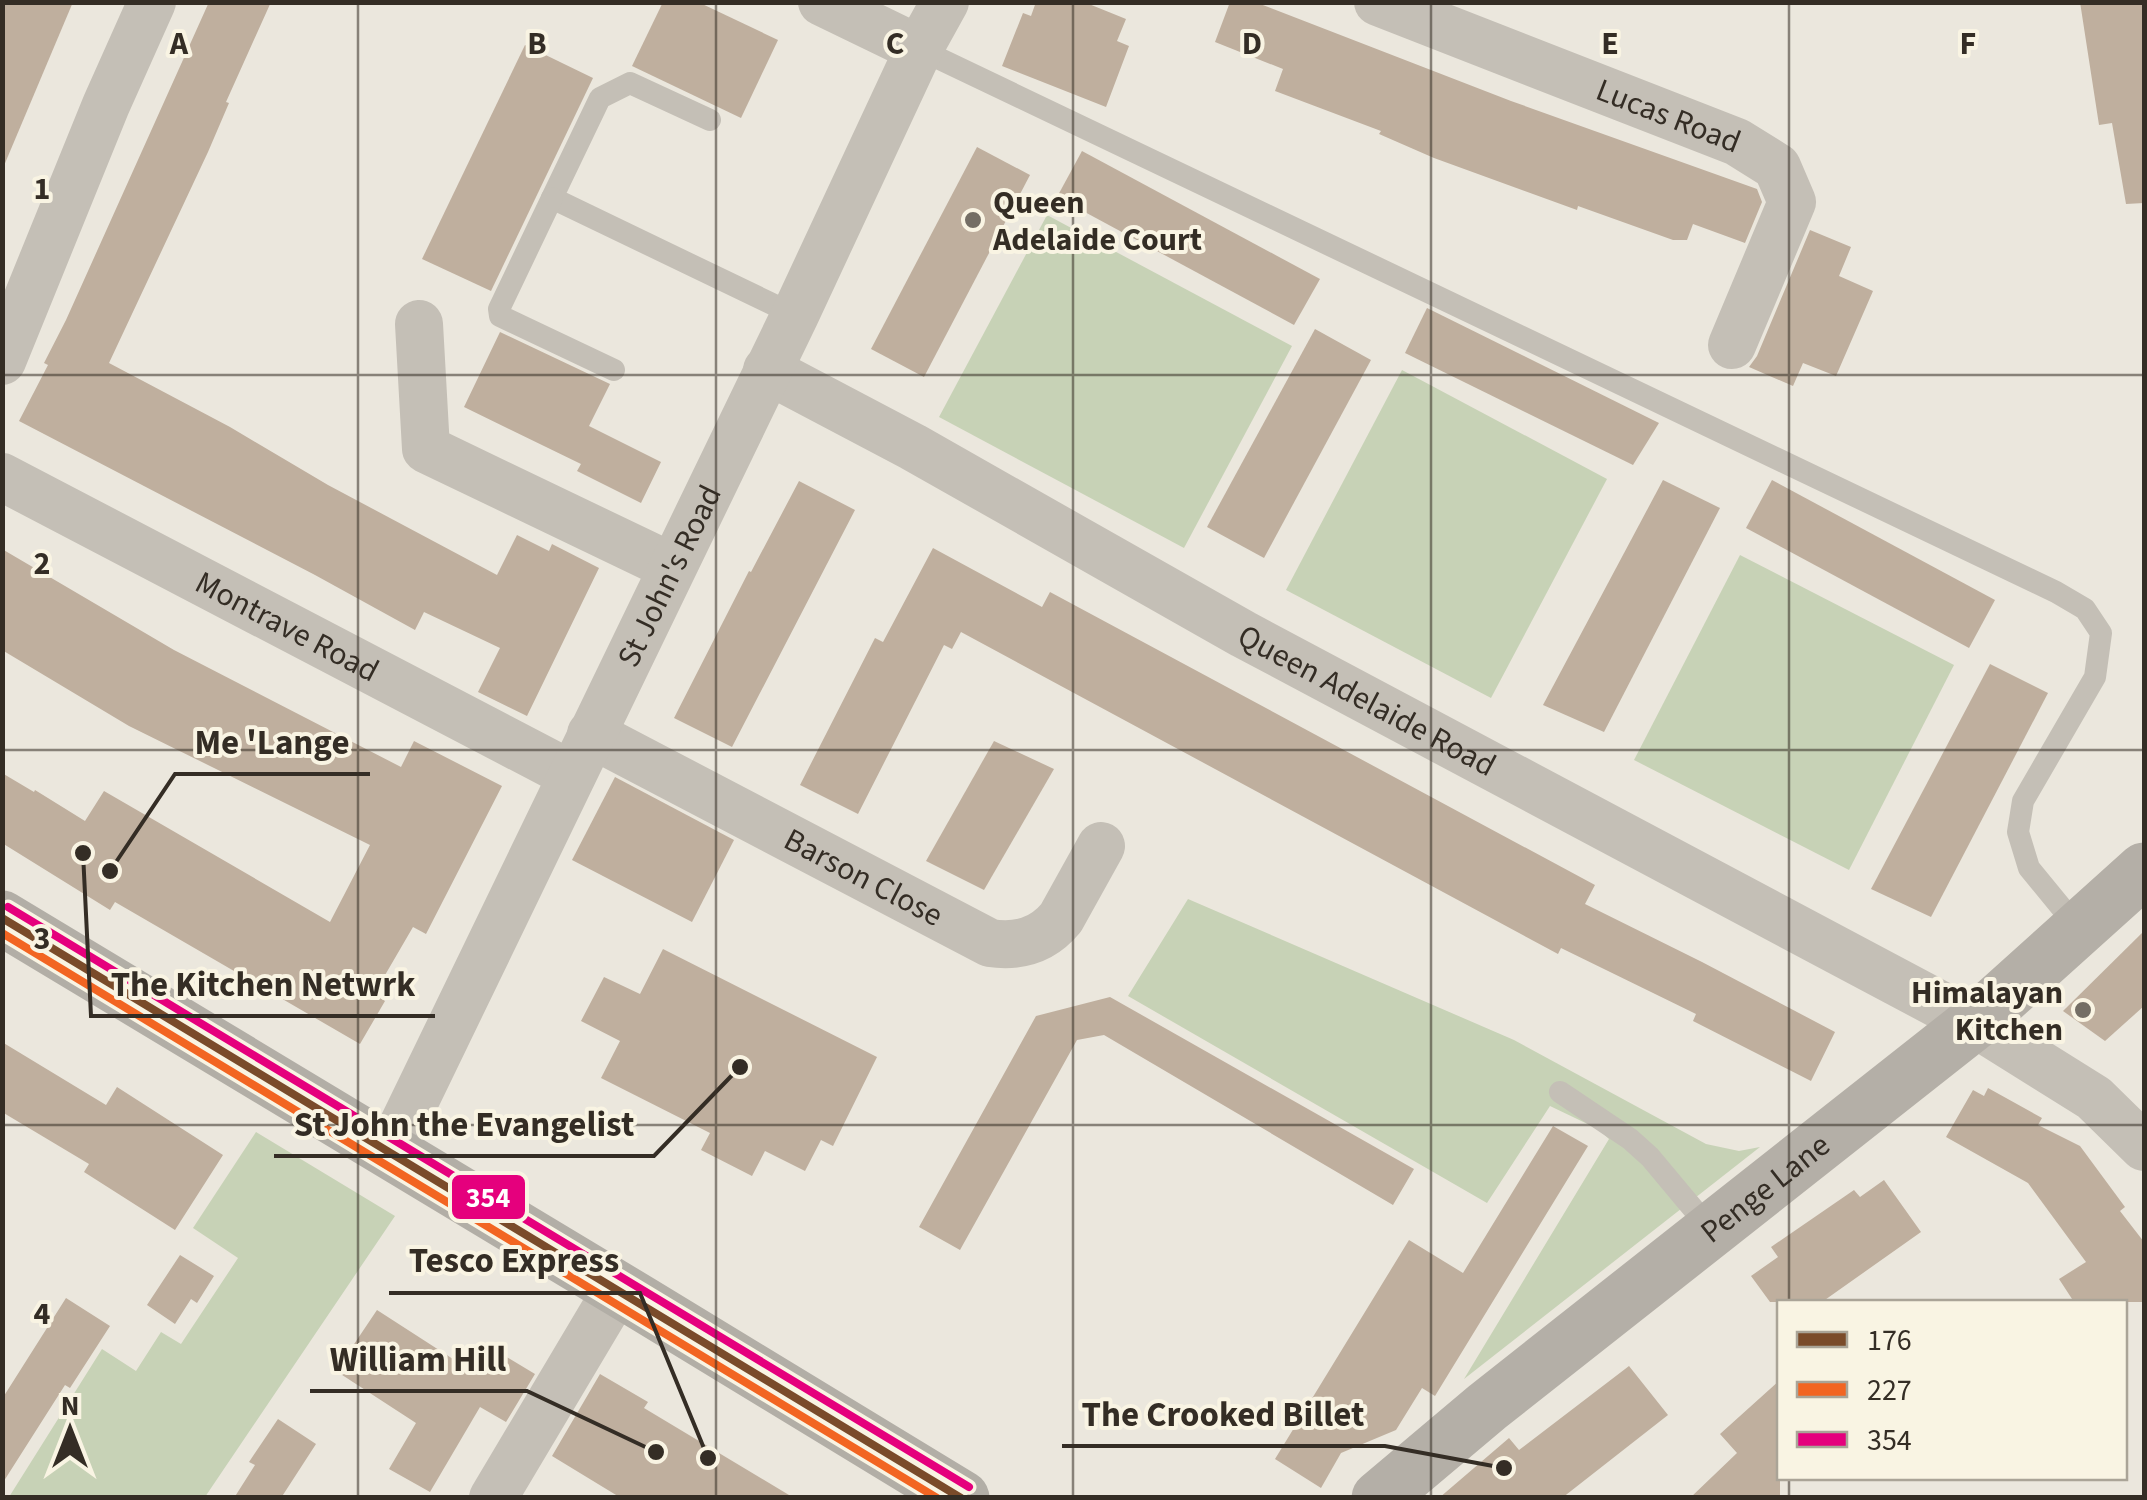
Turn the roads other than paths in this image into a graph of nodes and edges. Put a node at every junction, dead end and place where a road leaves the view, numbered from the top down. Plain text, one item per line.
1 (152, 2) edge
2 (822, 2) edge
3 (945, 2) edge
4 (1378, 2) edge
5 (919, 49) junction
6 (710, 120) dead end
7 (552, 198) junction
8 (795, 314) junction
9 (419, 324) dead end
10 (1732, 345) dead end
11 (2, 361) edge
12 (614, 370) dead end
13 (767, 370) junction
14 (2, 476) edge
15 (672, 567) junction
16 (582, 755) junction
17 (1101, 846) dead end
18 (2144, 870) edge
19 (2, 918) edge
20 (2078, 930) junction
21 (1974, 1024) junction
22 (1560, 1092) dead end
23 (2144, 1147) edge
24 (391, 1150) junction
25 (1711, 1230) junction
26 (618, 1288) junction
27 (493, 1498) edge
28 (962, 1498) edge
29 (1379, 1498) edge

1 - 11 street
2 - 5 street
3 - 5 street, St John's Road
4 - 10 street, Lucas Road
5 - 8 street, St John's Road
5 - 20 lane
6 - 7 lane
7 - 8 lane
7 - 12 lane
8 - 13 street, St John's Road
9 - 15 street
13 - 15 street, St John's Road
13 - 21 street, Queen Adelaide Road
14 - 16 street, Montrave Road
15 - 16 street, St John's Road
16 - 17 street, Barson Close
16 - 24 street, St John's Road
18 - 20 street, Penge Lane
19 - 24 main road
20 - 21 street, Penge Lane
21 - 23 street, Queen Adelaide Road
21 - 25 street, Penge Lane
22 - 25 lane
24 - 26 main road
25 - 29 street, Penge Lane
26 - 27 street
26 - 28 main road

